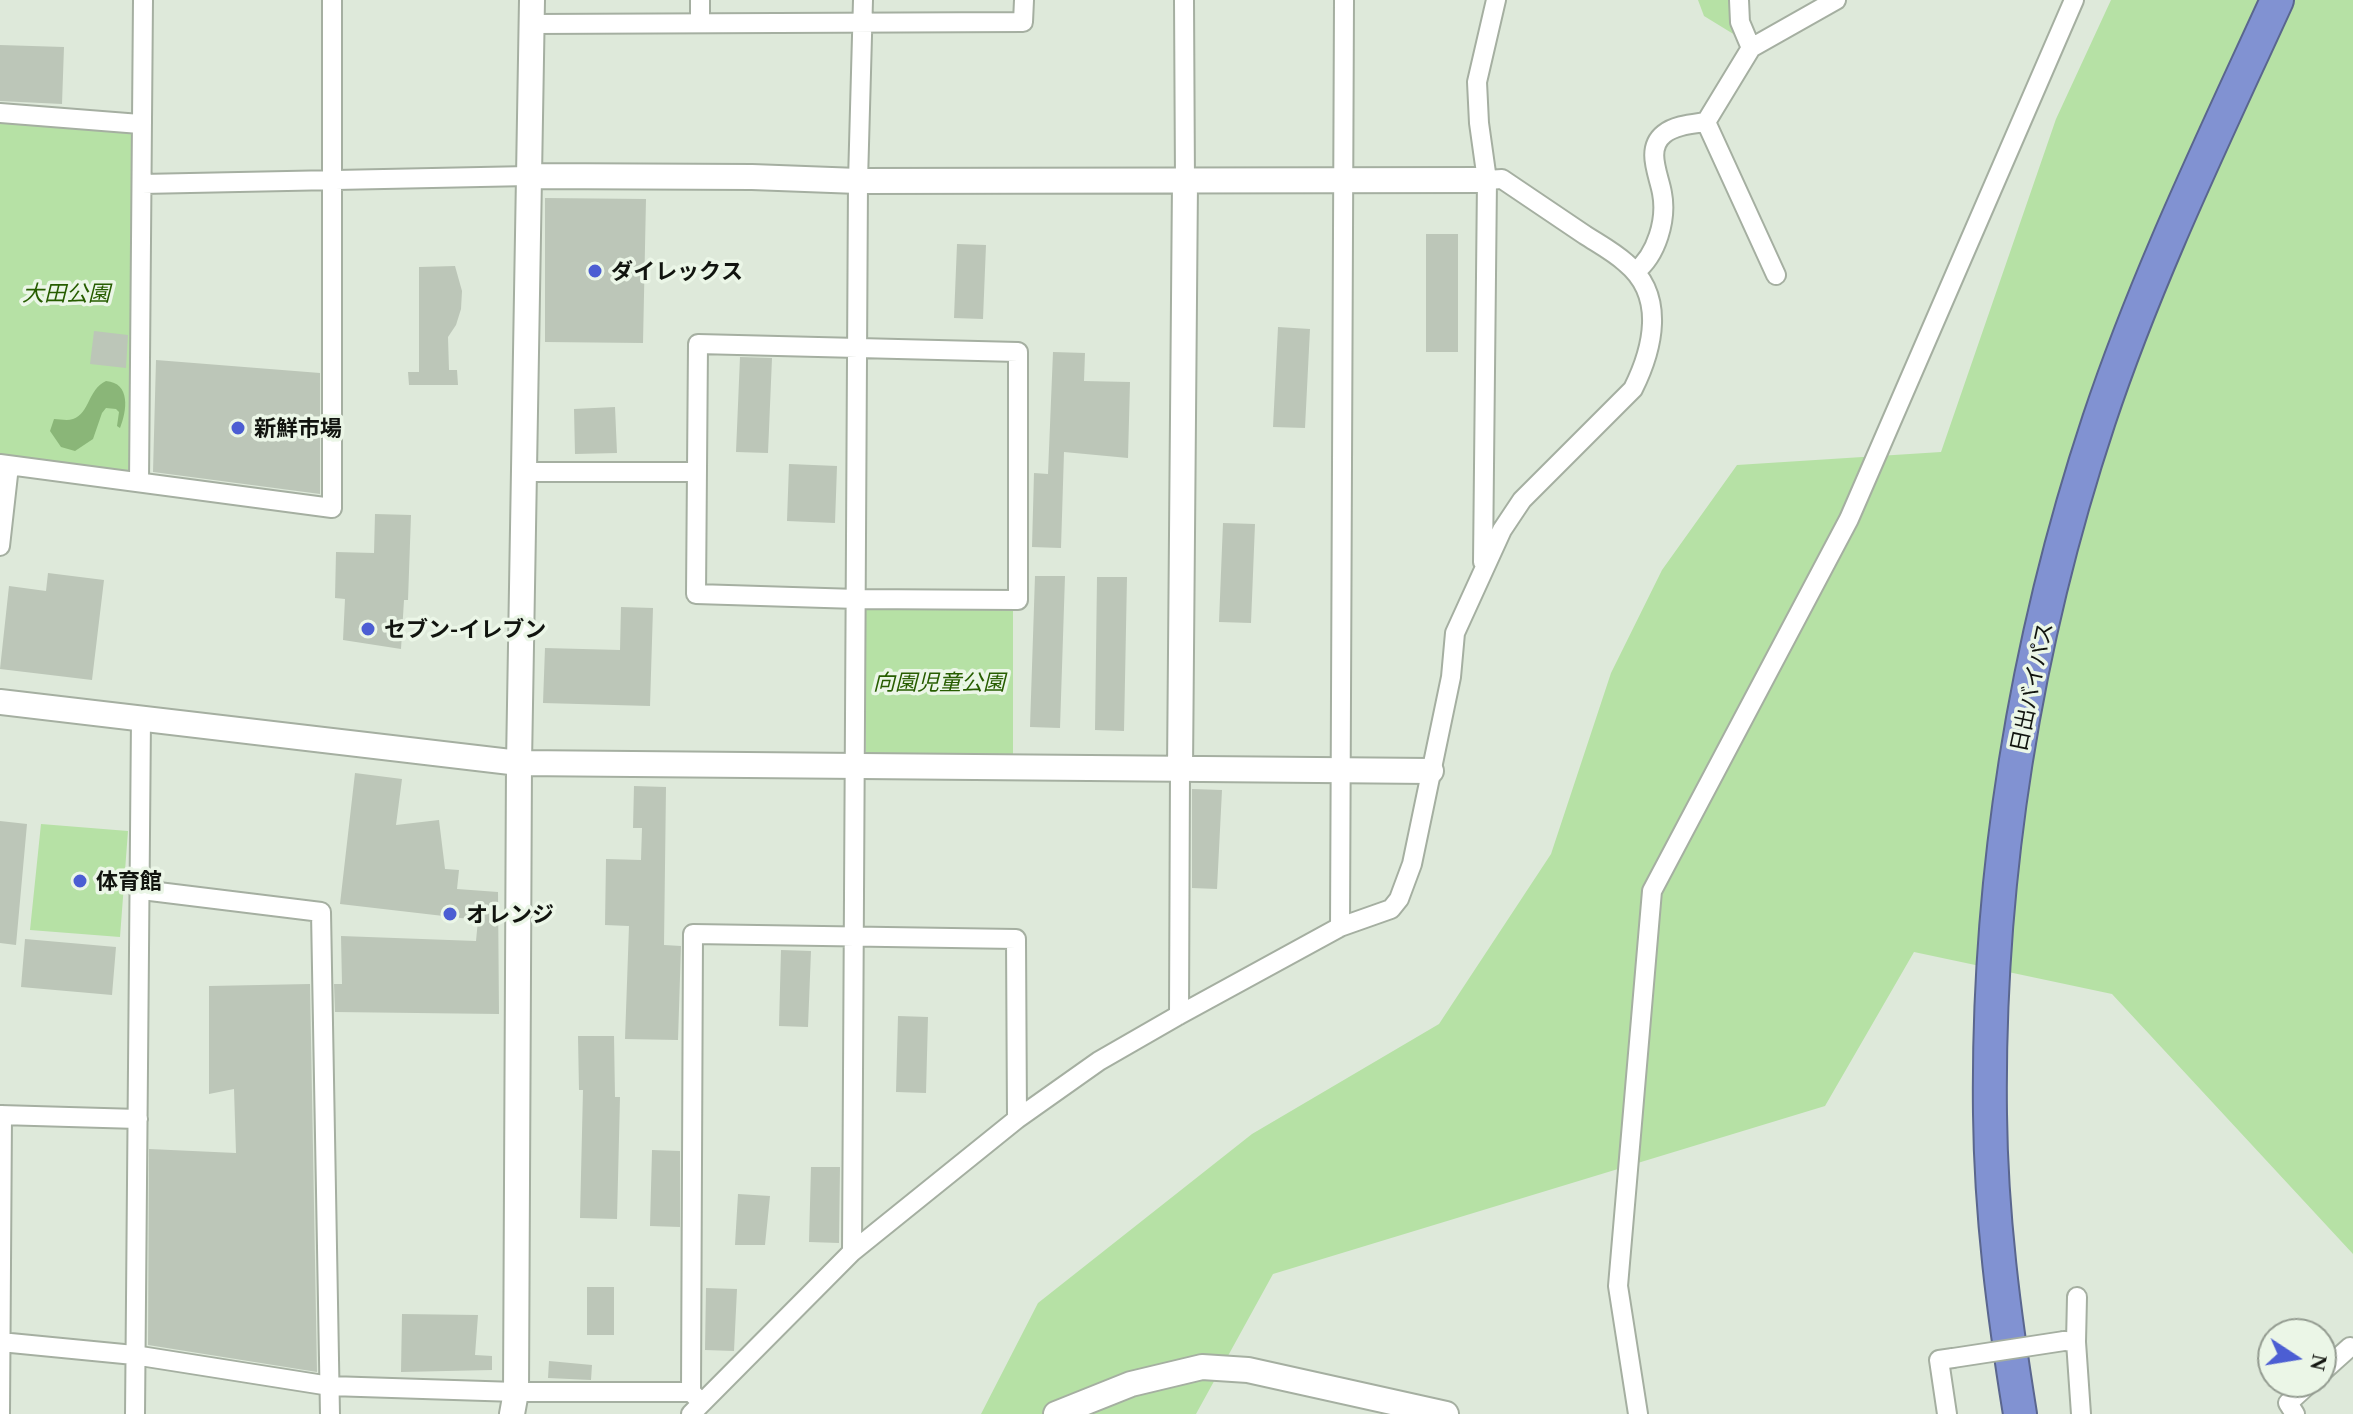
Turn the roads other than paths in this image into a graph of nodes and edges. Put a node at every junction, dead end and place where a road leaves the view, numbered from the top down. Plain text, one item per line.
1 (143, 0) edge
2 (332, 0) edge
3 (700, 0) edge
4 (863, 0) edge
5 (1024, 0) edge
6 (1184, 0) edge
7 (1344, 0) edge
8 (1496, 0) edge
9 (1739, 0) edge
10 (1836, 0) edge
11 (2277, 0) edge
12 (2069, 4) edge
13 (532, 12) edge
14 (863, 21) junction
15 (700, 22) junction
16 (1751, 48) junction
17 (0, 113) edge
18 (1706, 122) junction
19 (140, 124) junction
20 (529, 176) junction
21 (332, 179) junction
22 (1343, 180) junction
23 (1487, 180) junction
24 (858, 181) junction
25 (1185, 182) junction
26 (142, 184) junction
27 (1635, 272) junction
28 (1776, 275) dead end
29 (857, 349) junction
30 (4, 465) edge
31 (524, 472) junction
32 (696, 472) junction
33 (139, 482) junction
34 (0, 546) edge
35 (1483, 573) junction
36 (857, 599) junction
37 (0, 702) edge
38 (141, 718) junction
39 (519, 763) junction
40 (855, 766) junction
41 (1180, 769) junction
42 (1339, 771) junction
43 (1431, 771) junction
44 (142, 890) junction
45 (1340, 927) junction
46 (856, 937) junction
47 (1992, 978) junction
48 (1179, 1015) junction
49 (1, 1115) edge
50 (138, 1119) junction
51 (1017, 1119) junction
52 (852, 1252) junction
53 (2077, 1297) dead end
54 (1, 1342) edge
55 (2070, 1342) junction
56 (2350, 1347) dead end
57 (134, 1355) junction
58 (2337, 1359) edge
59 (330, 1386) junction
60 (2293, 1398) edge
61 (514, 1403) edge
62 (694, 1403) edge
63 (0, 1414) edge
64 (135, 1414) edge
65 (330, 1414) edge
66 (1056, 1414) edge
67 (1446, 1414) edge
68 (1638, 1414) edge
69 (1947, 1414) edge
70 (2000, 1414) edge
71 (2020, 1414) edge
72 (2081, 1414) edge
73 (2295, 1414) edge

1 - 19 street
2 - 21 street
3 - 15 street
4 - 14 street
5 - 14 street
6 - 25 street
7 - 22 street
8 - 23 street
9 - 16 street
10 - 16 street
11 - 47 highway, 日出バイパス
12 - 68 street
13 - 15 street
13 - 20 street
14 - 15 street
14 - 24 street
16 - 18 street
17 - 19 street
18 - 27 street
18 - 28 street
19 - 26 street
20 - 21 street
20 - 24 street
20 - 31 street
21 - 26 street
21 - 33 street
22 - 23 street
22 - 25 street
22 - 42 street
23 - 27 street
23 - 35 street
24 - 25 street
24 - 29 street
25 - 41 street
26 - 33 street
27 - 35 street
29 - 32 street
29 - 36 street
29 - 36 street
30 - 33 street
30 - 34 street
31 - 32 street
31 - 39 street
32 - 36 street
35 - 43 street
36 - 40 street
37 - 38 street
38 - 39 street
38 - 44 street
39 - 40 street
39 - 61 street
40 - 41 street
40 - 46 street
41 - 42 street
41 - 48 street
42 - 43 street
42 - 45 street
43 - 45 street
44 - 50 street
44 - 59 street
45 - 48 street
46 - 51 street
46 - 52 street
46 - 62 street
47 - 70 highway
47 - 71 highway, 日出バイパス
48 - 51 street
49 - 50 street
49 - 54 street
50 - 57 street
51 - 52 street
52 - 62 street
53 - 55 street
54 - 57 street
54 - 63 street
55 - 69 street, bridge
55 - 72 street
56 - 58 street
57 - 59 street
57 - 64 street
59 - 61 street
59 - 65 street
60 - 73 street
61 - 62 street
66 - 67 street

